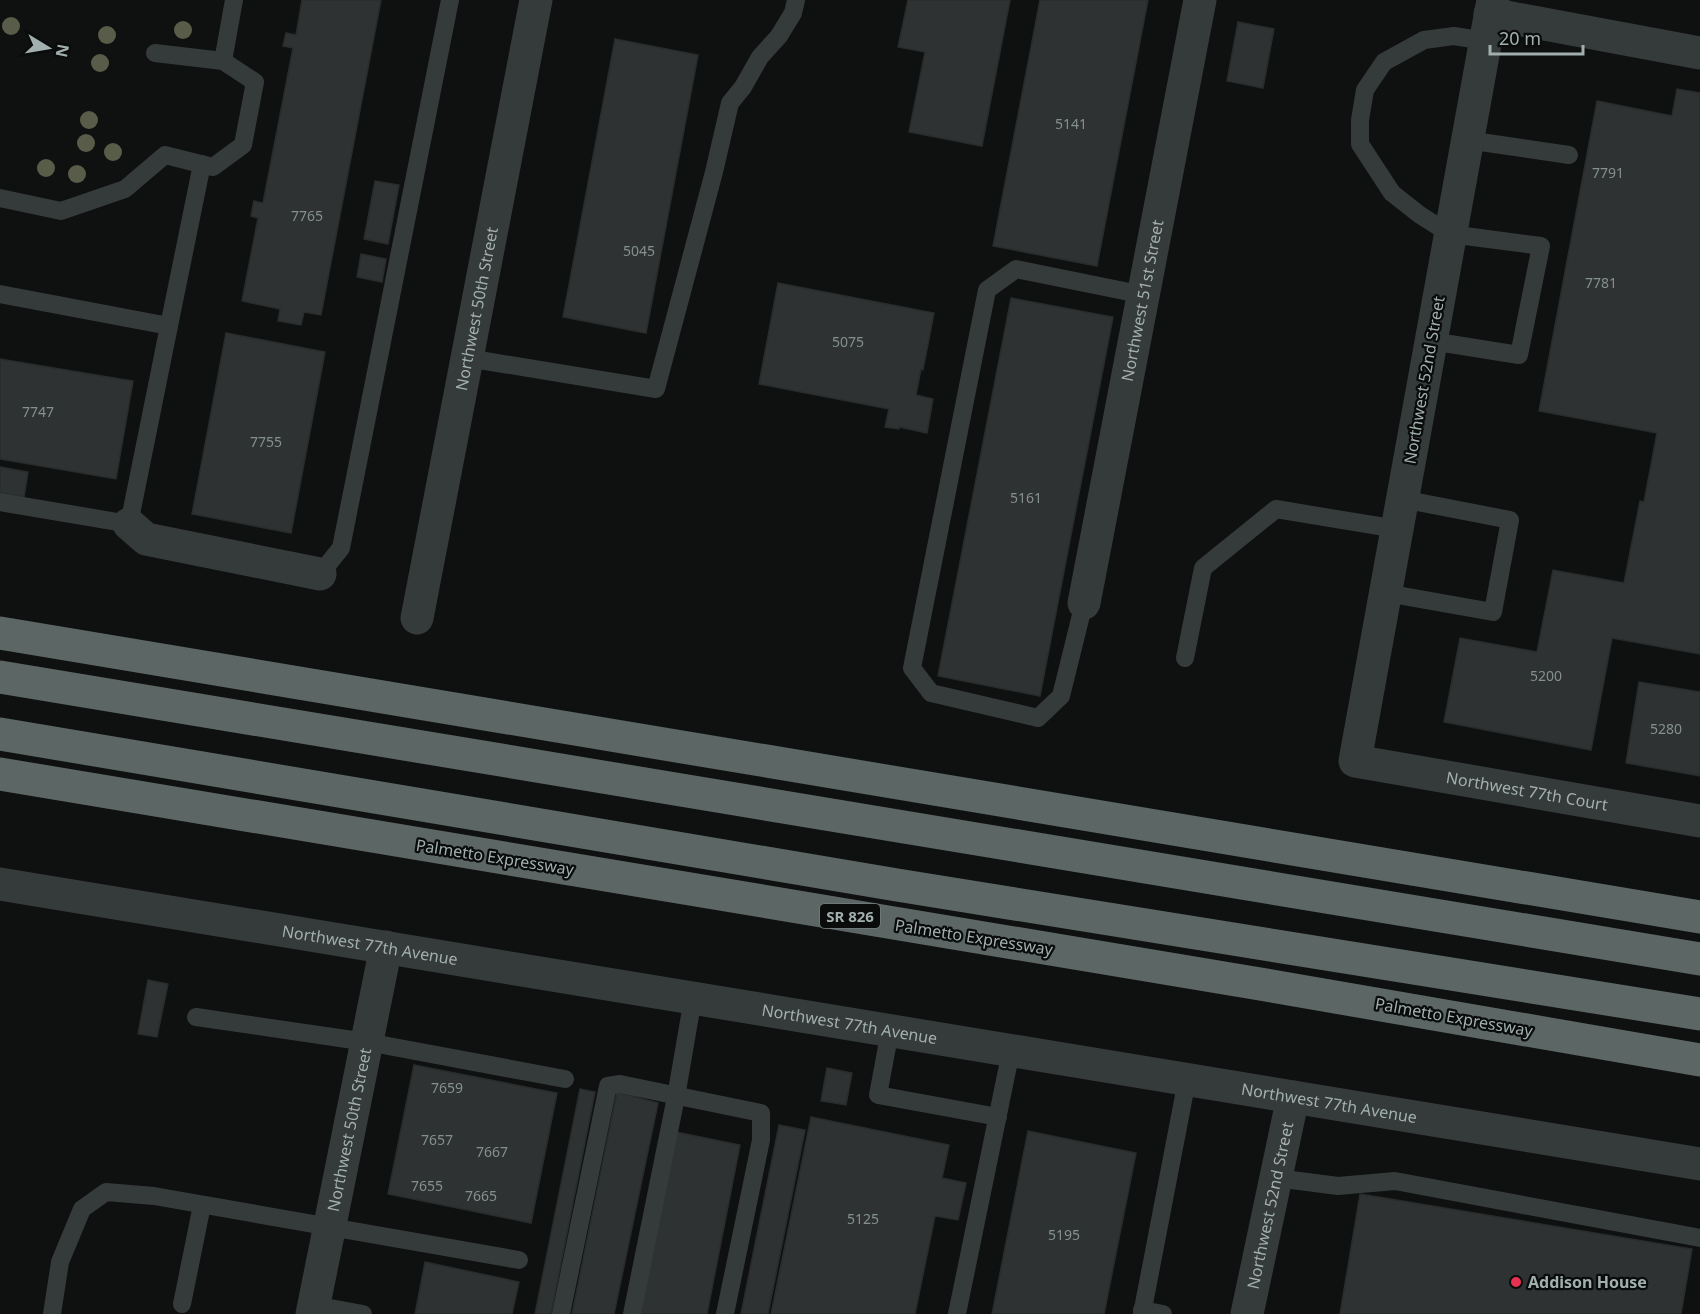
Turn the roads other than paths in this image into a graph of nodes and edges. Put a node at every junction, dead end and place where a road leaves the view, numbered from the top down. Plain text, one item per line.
1 (234, 0) edge
2 (450, 0) edge
3 (536, 0) edge
4 (796, 0) edge
5 (1200, 0) edge
6 (1489, 18) edge
7 (155, 53) dead end
8 (1700, 53) edge
9 (223, 61) junction
10 (1467, 140) junction
11 (1569, 155) dead end
12 (202, 164) junction
13 (0, 198) edge
14 (1450, 234) junction
15 (0, 294) edge
16 (1144, 295) junction
17 (169, 326) junction
18 (1431, 341) junction
19 (467, 358) junction
20 (0, 502) edge
21 (1399, 514) junction
22 (129, 524) junction
23 (320, 574) joint
24 (1386, 593) junction
25 (1084, 603) joint
26 (417, 618) dead end
27 (0, 633) edge
28 (1185, 658) dead end
29 (0, 677) edge
30 (0, 734) edge
31 (1355, 761) joint
32 (0, 774) edge
33 (1700, 821) edge
34 (0, 884) edge
35 (1700, 916) edge
36 (386, 948) junction
37 (1700, 959) edge
38 (693, 998) junction
39 (1700, 1014) edge
40 (196, 1017) dead end
41 (890, 1031) junction
42 (367, 1042) junction
43 (1011, 1051) junction
44 (1700, 1060) edge
45 (565, 1079) dead end
46 (1187, 1080) junction
47 (676, 1096) junction
48 (1293, 1097) junction
49 (998, 1117) junction
50 (1700, 1164) edge
51 (1276, 1178) junction
52 (202, 1205) junction
53 (330, 1227) junction
54 (1700, 1239) edge
55 (519, 1260) dead end
56 (182, 1304) dead end
57 (313, 1310) edge
58 (1142, 1312) edge
59 (52, 1314) edge
60 (363, 1314) edge
61 (561, 1314) edge
62 (632, 1314) edge
63 (724, 1314) edge
64 (957, 1314) edge
65 (1163, 1314) edge
66 (1247, 1314) edge

1 - 9 lane
2 - 23 lane
3 - 19 street, Northwest 50th Street
4 - 19 lane
5 - 16 street, Northwest 51st Street
6 - 8 street
6 - 10 street, Northwest 52nd Street
6 - 14 lane
7 - 9 lane
9 - 12 lane
10 - 11 lane
10 - 14 street, Northwest 52nd Street
12 - 13 lane
12 - 17 lane
14 - 18 street, Northwest 52nd Street
14 - 18 lane
15 - 17 lane
16 - 25 street, Northwest 51st Street
16 - 25 lane
17 - 22 lane
18 - 21 street, Northwest 52nd Street
19 - 26 street, Northwest 50th Street
20 - 22 lane
21 - 24 street, Northwest 52nd Street
21 - 24 lane
21 - 28 lane
22 - 23 street
24 - 31 street, Northwest 52nd Street
27 - 35 highway
29 - 37 highway
30 - 39 highway
31 - 33 street, Northwest 77th Court
32 - 44 highway, Palmetto Expressway / SR 826
34 - 36 street, Northwest 77th Avenue
36 - 38 street, Northwest 77th Avenue
36 - 42 street, Northwest 50th Street
38 - 41 street, Northwest 77th Avenue
38 - 47 lane
40 - 42 lane
41 - 43 street, Northwest 77th Avenue
41 - 49 lane
42 - 45 lane
42 - 53 street, Northwest 50th Street
43 - 46 street, Northwest 77th Avenue
43 - 49 lane
46 - 48 street, Northwest 77th Avenue
46 - 58 lane
47 - 61 lane
47 - 62 lane
47 - 63 lane
48 - 50 street, Northwest 77th Avenue
48 - 51 street, Northwest 52nd Street
49 - 64 lane
51 - 54 lane
51 - 66 street, Northwest 52nd Street
52 - 53 lane
52 - 56 lane
52 - 59 lane
53 - 55 lane
53 - 57 street, Northwest 50th Street
57 - 60 lane
58 - 65 lane

